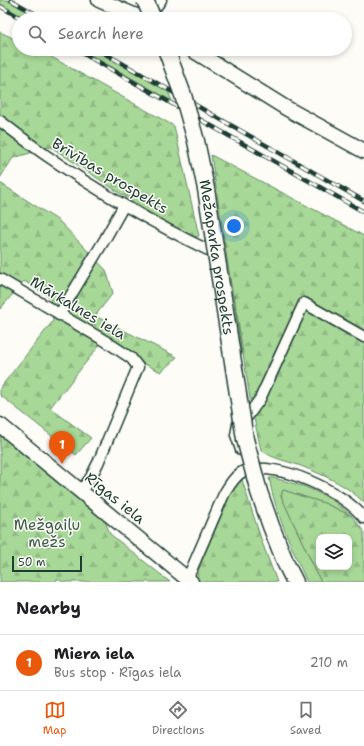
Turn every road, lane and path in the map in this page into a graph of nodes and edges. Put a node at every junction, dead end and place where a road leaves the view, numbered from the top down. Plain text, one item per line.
1 (99, 0) edge
2 (127, 12) edge
3 (169, 56) edge
4 (202, 56) edge
5 (0, 121) edge
6 (364, 151) edge
7 (124, 205) junction
8 (208, 250) dead end
9 (0, 279) edge
10 (59, 315) junction
11 (364, 337) edge
12 (0, 424) edge
13 (244, 472) junction
14 (81, 491) junction
15 (364, 518) edge
16 (286, 564) junction
17 (188, 581) edge
18 (286, 582) edge
19 (295, 582) edge

1 - 2 street
3 - 16 main road, Mežaparka prospekts, bridge
4 - 6 street
5 - 7 street, Brīvības prospekts
7 - 8 street, Brīvības prospekts
7 - 10 street
9 - 10 street, Mārkalnes iela
10 - 14 street, Mārkalnes iela
11 - 13 street
12 - 14 street, Rīgas iela
13 - 15 street
13 - 17 street
14 - 17 street, Rīgas iela
16 - 18 street, Mežaparka prospekts
16 - 19 main road, Mežaparka prospekts

